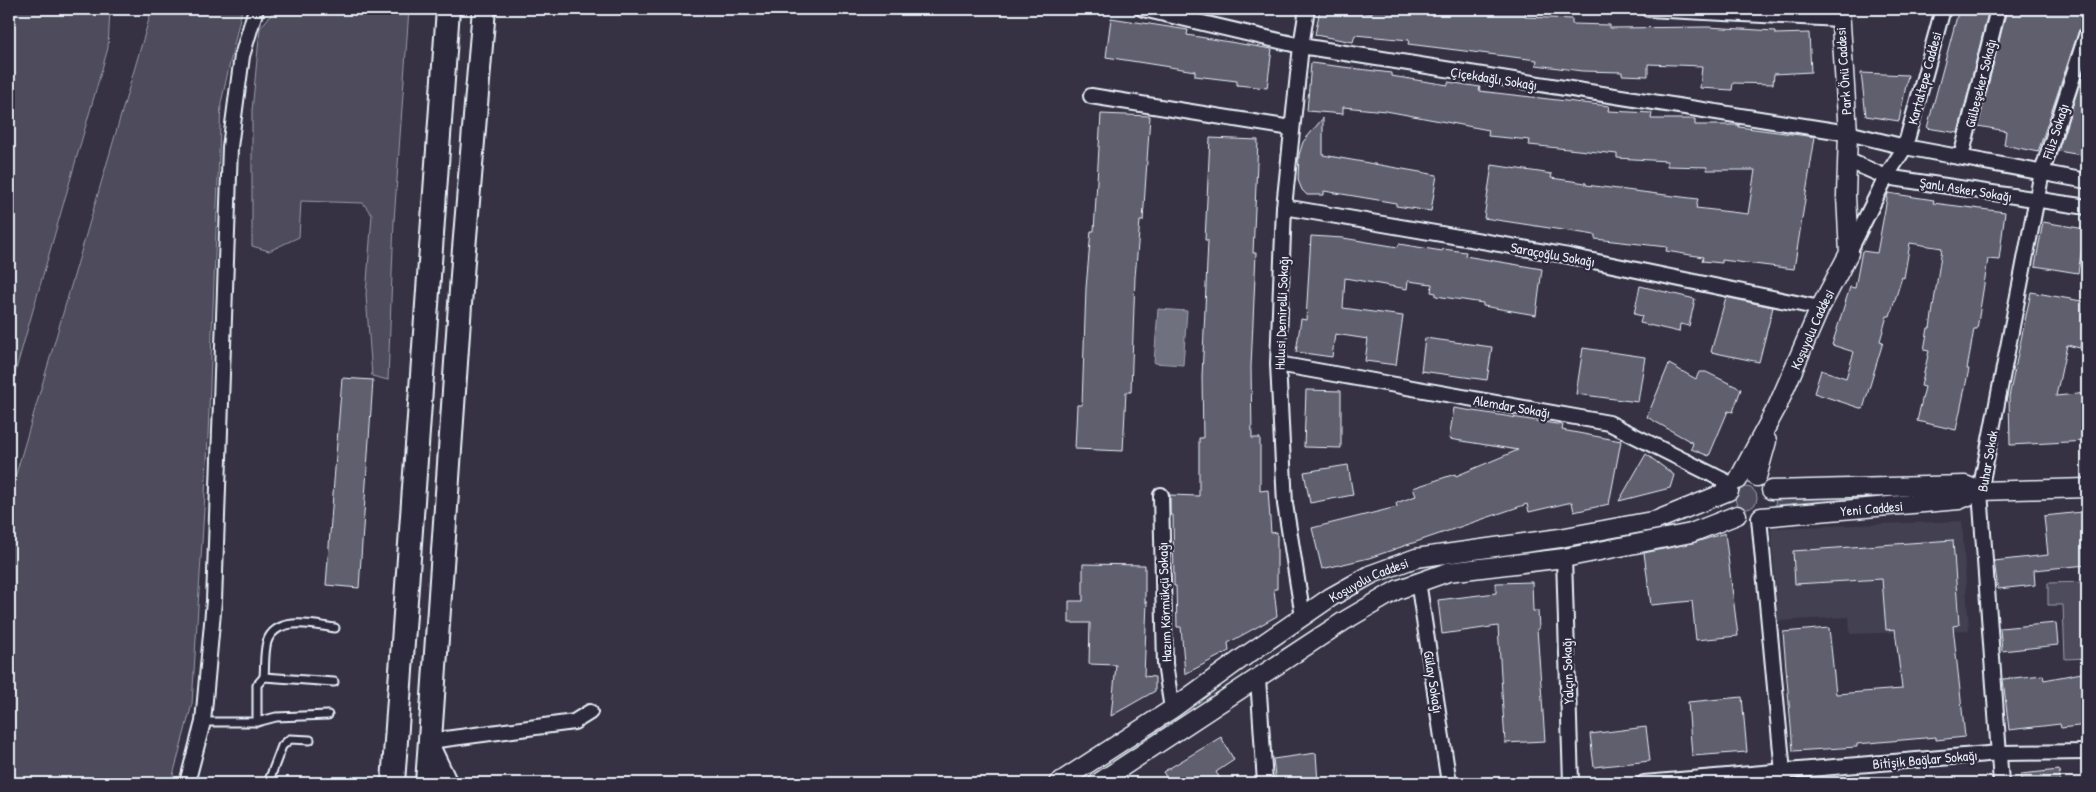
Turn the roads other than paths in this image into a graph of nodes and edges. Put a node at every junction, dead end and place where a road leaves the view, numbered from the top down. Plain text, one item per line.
1 (256, 9) edge
2 (448, 9) edge
3 (484, 9) edge
4 (1144, 9) edge
5 (1307, 9) edge
6 (1654, 9) edge
7 (1943, 9) edge
8 (1998, 9) edge
9 (1840, 14) edge
10 (2087, 33) edge
11 (1301, 46) junction
12 (1091, 96) dead end
13 (1292, 128) junction
14 (1848, 133) junction
15 (1905, 147) junction
16 (1961, 157) junction
17 (1847, 160) junction
18 (2042, 172) junction
19 (1886, 177) junction
20 (2087, 181) edge
21 (2037, 200) junction
22 (1284, 207) junction
23 (2087, 208) edge
24 (1849, 253) junction
25 (1820, 308) junction
26 (1278, 364) junction
27 (1777, 408) junction
28 (1757, 477) junction
29 (1734, 485) junction
30 (2087, 488) edge
31 (1771, 490) junction
32 (1980, 491) junction
33 (1161, 495) dead end
34 (1737, 515) junction
35 (1760, 518) junction
36 (1560, 538) junction
37 (1416, 558) junction
38 (1564, 558) junction
39 (1418, 581) junction
40 (1302, 617) junction
41 (335, 628) dead end
42 (1241, 658) junction
43 (264, 677) junction
44 (1258, 678) junction
45 (334, 682) dead end
46 (1172, 709) junction
47 (590, 712) dead end
48 (328, 715) dead end
49 (203, 722) junction
50 (257, 722) junction
51 (310, 740) dead end
52 (430, 741) junction
53 (2087, 752) edge
54 (1999, 753) junction
55 (1783, 777) edge
56 (187, 783) edge
57 (268, 783) edge
58 (393, 783) edge
59 (427, 783) edge
60 (450, 783) edge
61 (1058, 783) edge
62 (1098, 783) edge
63 (1265, 783) edge
64 (1449, 783) edge
65 (1571, 783) edge
66 (1644, 783) edge
67 (2001, 783) edge

1 - 49 street
2 - 58 main road
3 - 52 main road
4 - 11 street, Çiçekdağlı Sokağı
5 - 11 street, Hulusi Demirelli Sokağı
6 - 9 street
7 - 15 street, Kartaltepe Caddesi
8 - 16 street, Gülbeşeker Sokağı
9 - 14 street, Park Önü Caddesi
10 - 18 street, Filiz Sokağı
11 - 13 street, Hulusi Demirelli Sokağı
11 - 14 street, Çiçekdağlı Sokağı
12 - 13 street
13 - 22 street, Hulusi Demirelli Sokağı
14 - 15 street, Şanlı Asker Sokağı
14 - 17 street, Koşuyolu Caddesi
15 - 16 street, Şanlı Asker Sokağı
15 - 19 street, Koşuyolu Caddesi
16 - 18 street, Şanlı Asker Sokağı
17 - 19 street, Şanlı Asker Sokağı
17 - 24 street, Koşuyolu Caddesi
18 - 20 street, Şanlı Asker Sokağı
18 - 21 street, Buhar Sokak
19 - 21 street, Şanlı Asker Sokağı
19 - 24 street, Koşuyolu Caddesi
21 - 23 street, Şanlı Asker Sokağı
21 - 32 street, Buhar Sokak
22 - 25 street, Saraçoğlu Sokağı
22 - 26 street, Hulusi Demirelli Sokağı
24 - 25 street, Koşuyolu Caddesi
25 - 27 street, Koşuyolu Caddesi
26 - 29 street, Alemdar Sokağı
26 - 40 street, Hulusi Demirelli Sokağı
27 - 28 street, Koşuyolu Caddesi
27 - 29 street, Koşuyolu Caddesi
28 - 29 street
28 - 31 street
29 - 34 street
29 - 36 street, Koşuyolu Caddesi
30 - 32 street, Yeni Caddesi
31 - 32 street, Yeni Caddesi
31 - 35 street
32 - 35 street, Yeni Caddesi
32 - 54 street, Buhar Sokak
33 - 46 street, Hazım Körmükçü Sokağı
34 - 35 street
34 - 38 street, Koşuyolu Caddesi
35 - 55 street
36 - 37 street, Koşuyolu Caddesi
36 - 38 street
37 - 39 street
37 - 40 street, Koşuyolu Caddesi
38 - 39 street, Koşuyolu Caddesi
38 - 65 street, Yalçın Sokağı
39 - 44 street, Koşuyolu Caddesi
39 - 64 street, Gülay Sokağı
40 - 42 street, Koşuyolu Caddesi
41 - 43 lane
42 - 44 street
42 - 46 street, Koşuyolu Caddesi
43 - 45 lane
43 - 50 lane
44 - 62 street, Koşuyolu Caddesi
44 - 63 street
46 - 61 street, Koşuyolu Caddesi
47 - 52 street
48 - 50 lane
49 - 50 lane
49 - 56 street
51 - 57 lane
52 - 59 main road
52 - 60 street
53 - 54 street, Bitişik Bağlar Sokağı
54 - 55 street, Bitişik Bağlar Sokağı
54 - 67 street, Buhar Sokak
55 - 66 street, Bitişik Bağlar Sokağı

